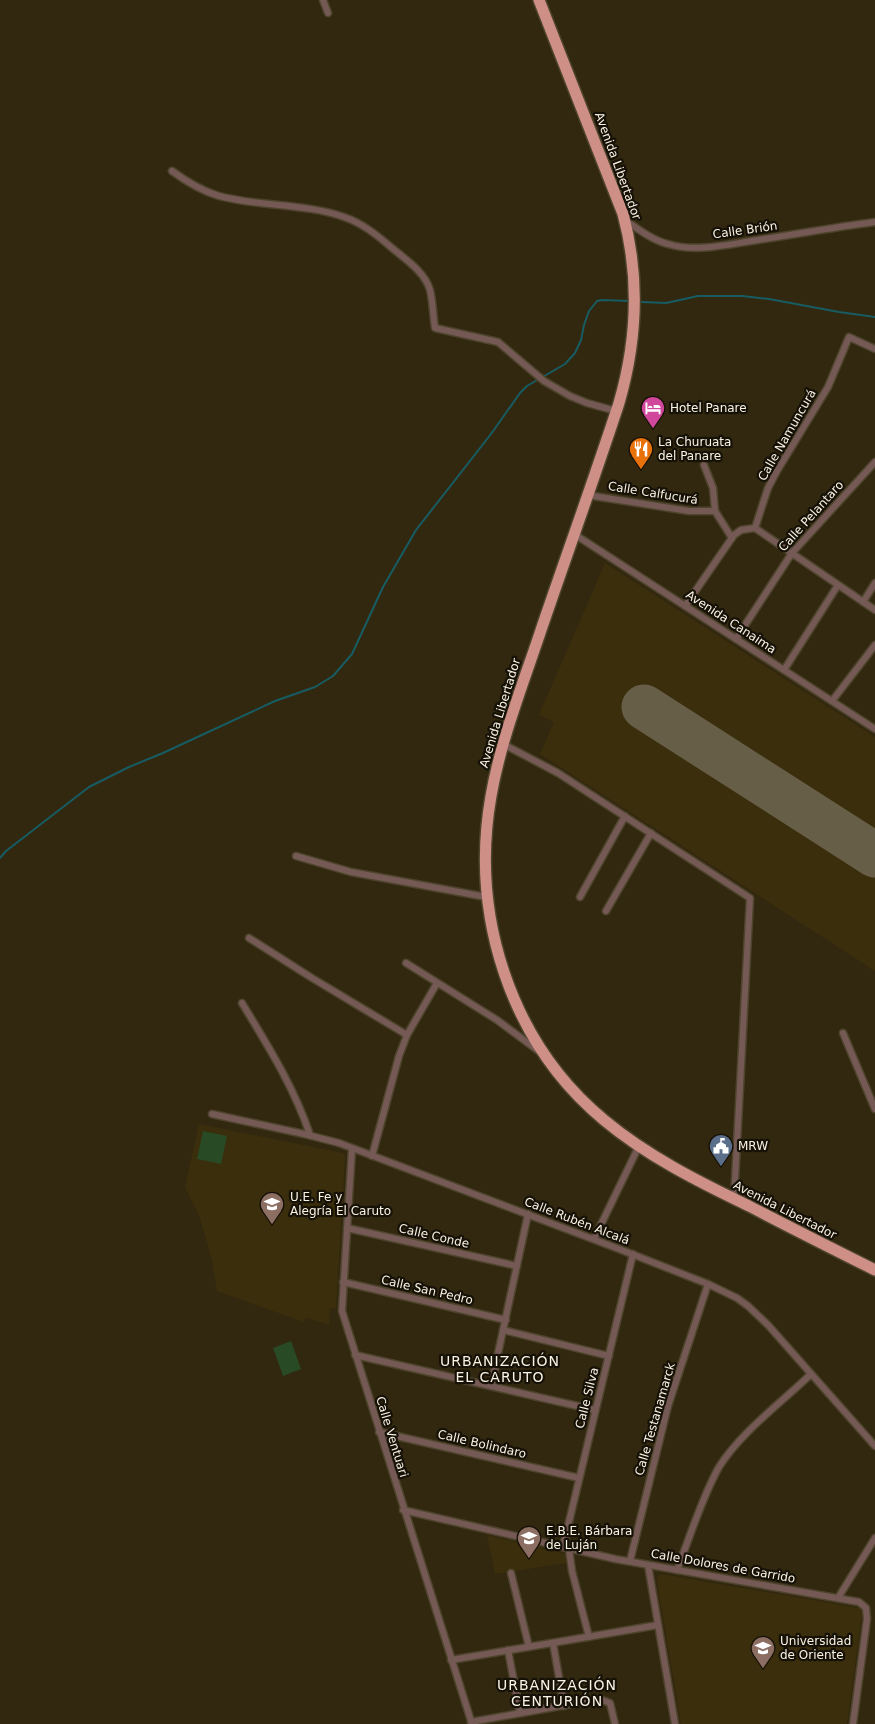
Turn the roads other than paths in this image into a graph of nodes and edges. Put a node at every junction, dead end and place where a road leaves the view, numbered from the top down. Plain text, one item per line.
1 (323, 0) edge
2 (540, 0) edge
3 (328, 13) dead end
4 (172, 171) dead end
5 (624, 219) junction
6 (875, 222) edge
7 (875, 349) edge
8 (616, 411) junction
9 (875, 462) edge
10 (704, 465) dead end
11 (588, 494) junction
12 (716, 511) junction
13 (755, 528) junction
14 (574, 534) junction
15 (732, 538) junction
16 (792, 553) junction
17 (875, 583) edge
18 (838, 585) junction
19 (863, 602) junction
20 (686, 606) junction
21 (875, 610) edge
22 (736, 639) junction
23 (875, 645) edge
24 (784, 670) junction
25 (832, 701) junction
26 (875, 729) edge
27 (504, 744) junction
28 (625, 816) junction
29 (651, 833) junction
30 (296, 856) dead end
31 (580, 897) dead end
32 (486, 898) junction
33 (606, 911) dead end
34 (249, 938) dead end
35 (406, 962) dead end
36 (437, 983) junction
37 (242, 1003) dead end
38 (843, 1033) dead end
39 (407, 1035) junction
40 (547, 1057) junction
41 (875, 1109) edge
42 (212, 1114) dead end
43 (310, 1135) junction
44 (639, 1146) junction
45 (352, 1148) junction
46 (372, 1156) junction
47 (734, 1199) junction
48 (528, 1214) junction
49 (347, 1228) junction
50 (594, 1239) junction
51 (633, 1254) junction
52 (517, 1266) junction
53 (875, 1270) edge
54 (343, 1282) junction
55 (708, 1284) junction
56 (506, 1320) junction
57 (503, 1330) junction
58 (355, 1355) junction
59 (609, 1356) junction
60 (811, 1374) junction
61 (492, 1386) junction
62 (595, 1410) junction
63 (379, 1432) junction
64 (875, 1446) edge
65 (579, 1478) junction
66 (404, 1510) junction
67 (875, 1538) edge
68 (566, 1548) junction
69 (630, 1561) junction
70 (648, 1565) junction
71 (677, 1570) junction
72 (511, 1574) dead end
73 (838, 1598) junction
74 (658, 1625) junction
75 (590, 1637) junction
76 (553, 1643) junction
77 (529, 1647) junction
78 (508, 1650) junction
79 (451, 1660) junction
80 (564, 1706) junction
81 (520, 1713) junction
82 (471, 1723) edge
83 (615, 1724) edge
84 (675, 1724) edge
85 (853, 1724) edge

1 - 3 street
2 - 5 highway, Avenida Libertador
4 - 8 street
5 - 6 street, Calle Brión
5 - 8 highway, Avenida Libertador
7 - 13 street, Calle Namuncurá
8 - 11 highway, Avenida Libertador
9 - 16 street, Calle Pelantaro
10 - 12 street
11 - 12 street, Calle Calfucurá
11 - 14 highway, Avenida Libertador
12 - 15 street
13 - 15 street
13 - 16 street
14 - 20 street, Avenida Canaima
14 - 27 highway, Avenida Libertador
15 - 20 street
16 - 18 street
16 - 22 street, Calle Pelantaro
17 - 19 street
18 - 19 street
18 - 24 street
19 - 21 street
20 - 22 street, Avenida Canaima
22 - 24 street, Avenida Canaima
23 - 25 street
24 - 25 street, Avenida Canaima
25 - 26 street, Avenida Canaima
27 - 28 street
27 - 32 highway, Avenida Libertador
28 - 29 street
28 - 31 street
29 - 33 street
29 - 47 street
30 - 32 street
32 - 40 highway, Avenida Libertador
34 - 39 street
35 - 36 street
36 - 39 street
36 - 40 street
37 - 43 street
38 - 41 street
39 - 46 street
40 - 44 highway, Avenida Libertador
42 - 43 street, Calle Rubén Alcalá
43 - 45 street, Calle Rubén Alcalá
44 - 47 highway, Avenida Libertador
44 - 50 street
45 - 46 street, Calle Rubén Alcalá
45 - 49 street, Calle Ventuari
46 - 48 street, Calle Rubén Alcalá
47 - 53 highway, Avenida Libertador
48 - 50 street, Calle Rubén Alcalá
48 - 52 street
49 - 52 street, Calle Conde
49 - 54 street, Calle Ventuari
50 - 51 street, Calle Rubén Alcalá
51 - 55 street, Calle Rubén Alcalá
51 - 59 street, Calle Silva
52 - 56 street
54 - 56 street, Calle San Pedro
54 - 58 street, Calle Ventuari
55 - 60 street, Calle Rubén Alcalá
55 - 69 street, Calle Testanamarck
56 - 57 street
57 - 59 street
57 - 61 street
58 - 61 street
58 - 63 street, Calle Ventuari
59 - 62 street, Calle Silva
60 - 64 street, Calle Rubén Alcalá
60 - 71 street
61 - 62 street
62 - 65 street, Calle Silva
63 - 65 street, Calle Bolindaro
63 - 66 street, Calle Ventuari
65 - 68 street, Calle Silva
66 - 68 street, Calle Dolores de Garrido
66 - 79 street, Calle Ventuari
67 - 73 street
68 - 69 street, Calle Dolores de Garrido
68 - 75 street
69 - 70 street, Calle Dolores de Garrido
70 - 71 street, Calle Dolores de Garrido
70 - 74 street
71 - 73 street, Calle Dolores de Garrido
72 - 77 street
73 - 85 street, Calle Dolores de Garrido
74 - 75 street
74 - 84 street
75 - 76 street
76 - 77 street
76 - 80 street
77 - 78 street
78 - 79 street
78 - 81 street
79 - 82 street, Calle Ventuari
80 - 81 street
80 - 83 street
81 - 82 street

